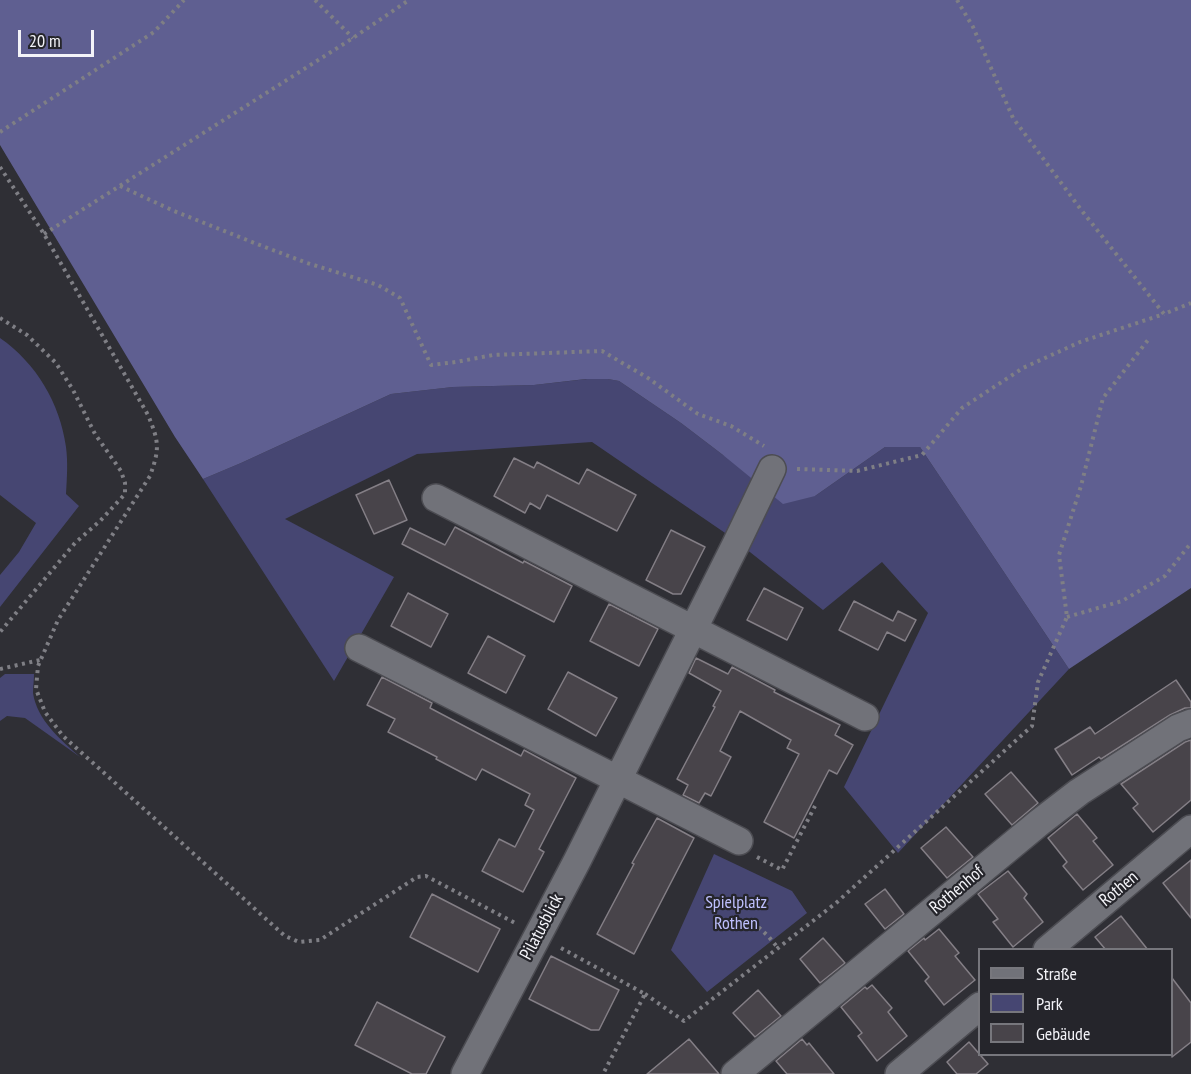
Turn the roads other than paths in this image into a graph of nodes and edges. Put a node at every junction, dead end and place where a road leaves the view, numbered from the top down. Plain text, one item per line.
1 (772, 469) road end
2 (436, 498) dead end
3 (693, 629) junction
4 (359, 648) dead end
5 (865, 717) dead end
6 (1191, 723) edge
7 (617, 779) junction
8 (1191, 830) edge
9 (739, 841) road end
10 (1049, 948) edge
11 (978, 1008) edge
12 (465, 1074) edge
13 (735, 1074) edge
14 (899, 1074) edge

1 - 3 street, Pilatusblick
2 - 3 street
3 - 5 street
3 - 7 street, Pilatusblick
4 - 7 street
6 - 13 street, Rothenhof
7 - 9 street
7 - 12 street, Pilatusblick
8 - 10 street, Rothen
11 - 14 street

